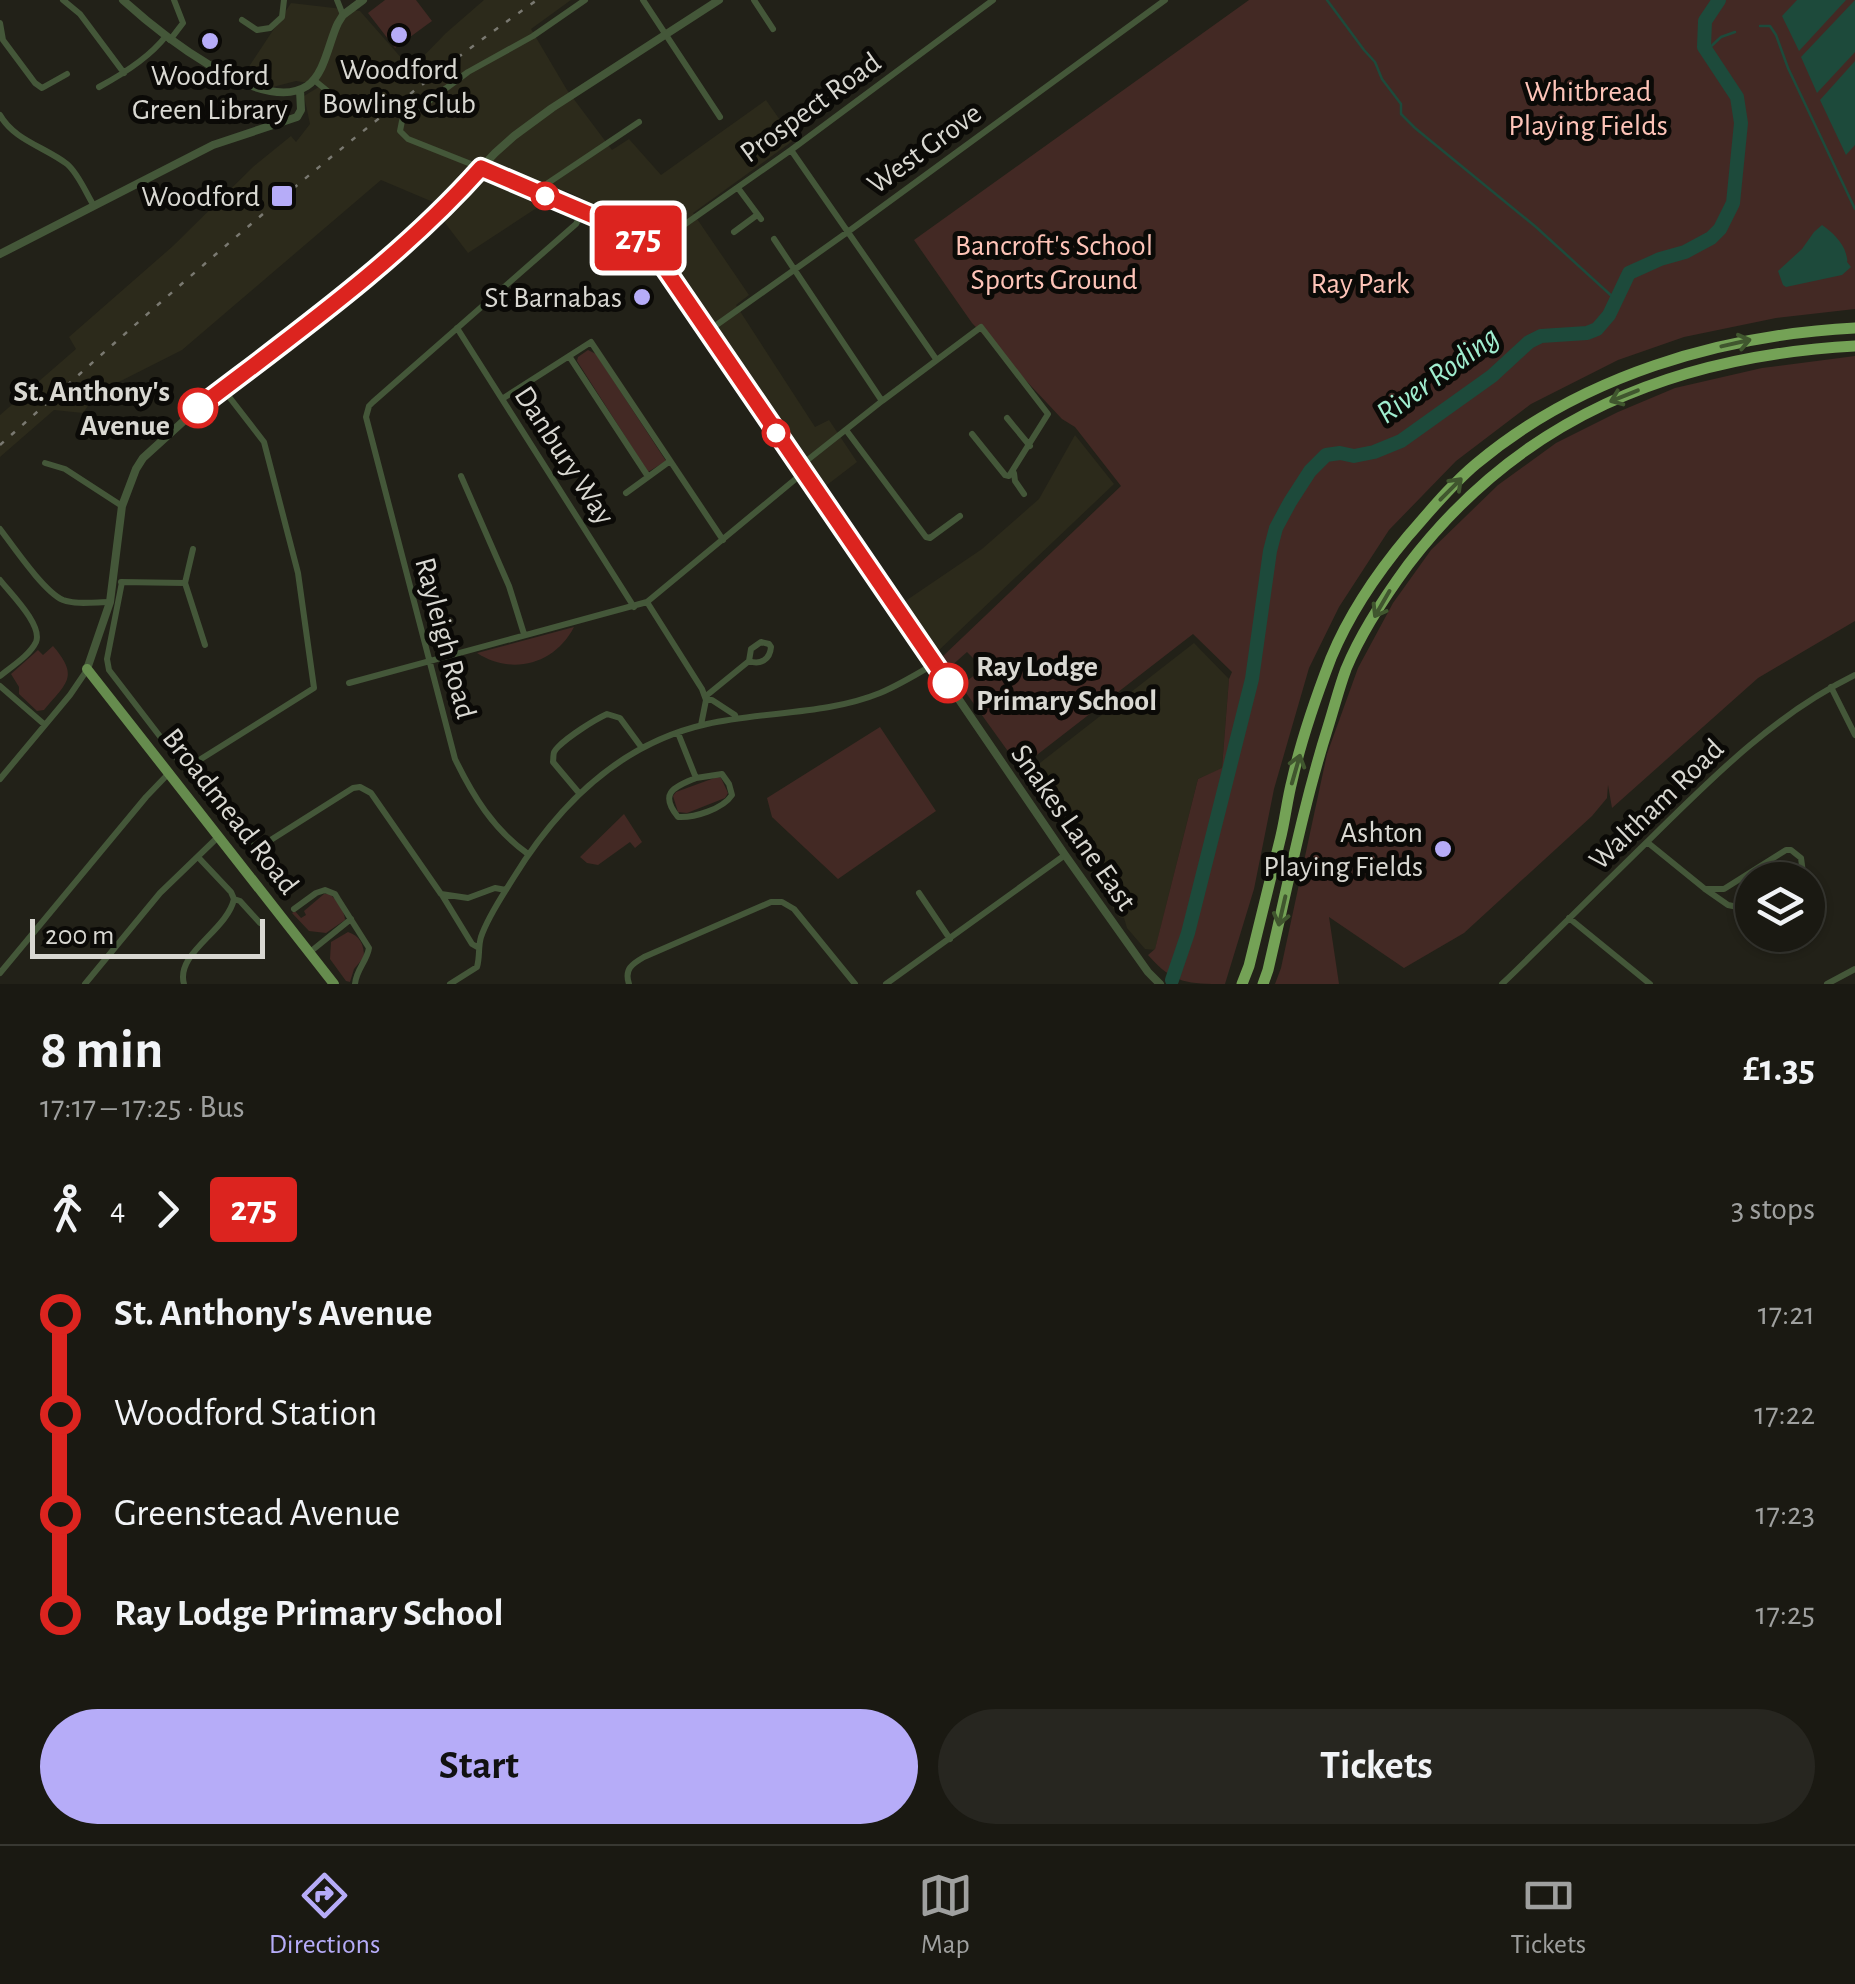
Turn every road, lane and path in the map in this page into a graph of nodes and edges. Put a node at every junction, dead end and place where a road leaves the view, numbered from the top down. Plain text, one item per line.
1 (64, 0) edge
2 (123, 0) edge
3 (174, 0) edge
4 (284, 0) edge
5 (337, 0) edge
6 (363, 0) edge
7 (585, 0) edge
8 (642, 0) edge
9 (718, 0) edge
10 (754, 0) edge
11 (993, 0) edge
12 (1165, 0) edge
13 (343, 15) junction
14 (242, 20) dead end
15 (0, 23) edge
16 (773, 29) dead end
17 (666, 36) junction
18 (168, 38) junction
19 (2, 41) edge
20 (124, 73) junction
21 (66, 74) dead end
22 (314, 80) junction
23 (99, 87) dead end
24 (300, 90) junction
25 (0, 115) edge
26 (357, 115) dead end
27 (720, 117) dead end
28 (639, 122) dead end
29 (791, 150) junction
30 (481, 168) junction
31 (738, 188) junction
32 (540, 193) junction
33 (94, 206) junction
34 (582, 212) junction
35 (849, 231) junction
36 (734, 232) dead end
37 (774, 239) dead end
38 (651, 248) junction
39 (0, 254) edge
40 (793, 271) junction
41 (457, 328) junction
42 (1855, 328) edge
43 (708, 331) junction
44 (1855, 346) edge
45 (570, 356) junction
46 (936, 359) junction
47 (223, 389) junction
48 (502, 399) junction
49 (882, 401) junction
50 (1007, 418) dead end
51 (846, 430) junction
52 (972, 434) dead end
53 (1030, 446) junction
54 (670, 461) junction
55 (45, 464) dead end
56 (802, 469) junction
57 (1013, 473) junction
58 (648, 475) junction
59 (460, 476) dead end
60 (626, 493) dead end
61 (1024, 494) dead end
62 (122, 506) junction
63 (960, 516) dead end
64 (0, 529) edge
65 (723, 540) junction
66 (192, 549) dead end
67 (0, 580) edge
68 (118, 582) junction
69 (185, 583) junction
70 (110, 602) junction
71 (647, 602) junction
72 (634, 606) junction
73 (524, 634) junction
74 (205, 645) dead end
75 (748, 661) dead end
76 (429, 662) junction
77 (934, 664) junction
78 (87, 669) junction
79 (1855, 675) edge
80 (0, 676) edge
81 (349, 683) dead end
82 (0, 686) edge
83 (1830, 687) junction
84 (706, 698) junction
85 (736, 718) junction
86 (45, 725) junction
87 (701, 725) junction
88 (678, 733) junction
89 (1855, 735) edge
90 (642, 748) junction
91 (185, 769) junction
92 (172, 775) junction
93 (696, 778) junction
94 (0, 779) edge
95 (578, 794) junction
96 (220, 836) junction
97 (1647, 842) junction
98 (255, 850) dead end
99 (528, 854) junction
100 (1065, 855) junction
101 (198, 857) junction
102 (1767, 862) edge
103 (1802, 862) edge
104 (1735, 882) edge
105 (1705, 889) junction
106 (506, 890) junction
107 (919, 893) dead end
108 (441, 894) junction
109 (234, 898) junction
110 (1735, 906) edge
111 (294, 909) dead end
112 (1569, 918) junction
113 (352, 919) junction
114 (260, 923) dead end
115 (950, 939) junction
116 (479, 948) junction
117 (310, 952) junction
118 (1855, 969) edge
119 (0, 972) edge
120 (1148, 972) junction
121 (85, 984) edge
122 (184, 984) edge
123 (334, 984) edge
124 (355, 984) edge
125 (450, 984) edge
126 (629, 984) edge
127 (855, 984) edge
128 (886, 984) edge
129 (1152, 984) edge
130 (1160, 984) edge
131 (1242, 984) edge
132 (1263, 984) edge
133 (1502, 984) edge
134 (1650, 984) edge
135 (1827, 984) edge

1 - 20 street
2 - 18 street
3 - 18 street
4 - 14 street
5 - 13 street
6 - 13 street
7 - 30 street, Snakes Lane East
8 - 17 street
9 - 17 street
10 - 16 street
11 - 29 street, Prospect Road
12 - 35 street, West Grove
13 - 22 street
15 - 19 street
17 - 27 street
17 - 30 street
18 - 20 street
18 - 24 street
19 - 21 street
20 - 23 street
22 - 24 street
22 - 26 street
24 - 33 street
25 - 33 street
28 - 32 street
29 - 31 street, Prospect Road
29 - 35 street
30 - 32 street, Snakes Lane East
30 - 47 street
31 - 36 street
31 - 38 street, Prospect Road
32 - 34 street, Snakes Lane East
33 - 39 street
34 - 38 street, Snakes Lane East
34 - 41 street
35 - 40 street, West Grove
35 - 46 street
37 - 40 street
38 - 43 street, Snakes Lane East
40 - 43 street, West Grove
40 - 49 street
41 - 48 street, Danbury Way
41 - 76 street, Rayleigh Road
131 -> 42 highway
43 - 56 street, Snakes Lane East
44 -> 132 highway
45 - 48 street
45 - 54 street
45 - 58 street
46 - 49 street
46 - 53 street
47 - 62 street
47 - 91 street
48 - 72 street, Danbury Way
49 - 51 street
50 - 53 street
51 - 56 street
51 - 63 street
52 - 57 street
53 - 57 street
54 - 58 street
54 - 65 street
55 - 62 street
56 - 65 street
56 - 77 street, Snakes Lane East
57 - 61 street
58 - 60 street
59 - 73 street
62 - 68 street
64 - 70 street
65 - 71 street
66 - 69 street
67 - 80 street
68 - 69 street
68 - 70 street
68 - 91 street
69 - 74 street
70 - 78 street
71 - 72 street
71 - 84 street
72 - 73 street
73 - 76 street
75 - 84 street
76 - 81 street
76 - 99 street, Rayleigh Road
77 - 85 street
77 - 100 street, Snakes Lane East
78 - 86 street
78 - 92 main road, Broadmead Road
79 - 83 street, Waltham Road
82 - 86 street
83 - 89 street
83 - 97 street, Waltham Road
84 - 85 street
84 - 87 street
85 - 87 street
86 - 94 street
87 - 88 street
88 - 90 street
88 - 93 street
90 - 95 street
90 - 95 street
91 - 92 street
92 - 96 main road, Broadmead Road
92 - 119 street
93 - 93 street
95 - 99 street
96 - 101 street
96 - 117 main road, Broadmead Road
97 - 105 street
97 - 112 street, Waltham Road
98 - 108 street
99 - 106 street
100 - 115 street
100 - 120 street, Snakes Lane East
101 - 109 street
101 - 121 street
102 - 103 street
104 - 105 street
105 - 110 street
106 - 108 street
106 - 116 street
107 - 115 street
108 - 116 street
109 - 114 street
109 - 122 street
111 - 113 street
112 - 133 street, Waltham Road
112 - 134 street
113 - 117 street
113 - 124 street
115 - 128 street
116 - 125 street
117 - 123 main road, Broadmead Road
118 - 135 street
120 - 129 street, Snakes Lane East
120 - 130 street, Snakes Lane East
126 - 127 street

